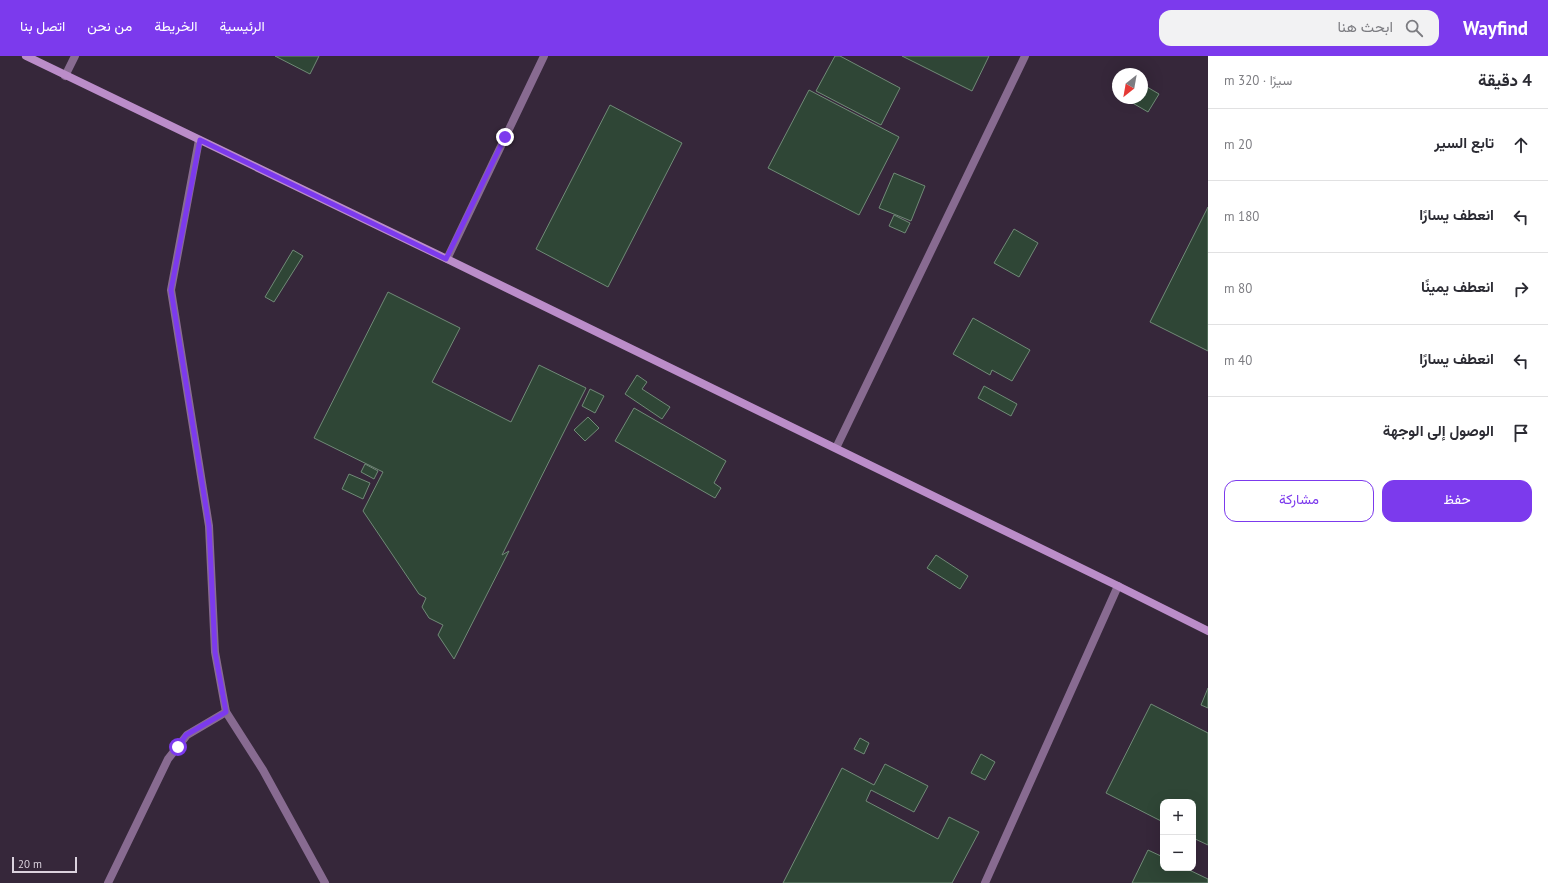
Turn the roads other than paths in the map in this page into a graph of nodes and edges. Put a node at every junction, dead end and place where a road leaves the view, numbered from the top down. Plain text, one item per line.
1 (26, 56) edge
2 (75, 56) edge
3 (544, 56) edge
4 (1025, 56) edge
5 (65, 76) junction
6 (200, 140) junction
7 (446, 259) junction
8 (836, 448) junction
9 (1118, 586) junction
10 (1208, 631) edge
11 (226, 712) junction
12 (108, 883) edge
13 (325, 883) edge
14 (985, 883) edge

1 - 5 street
2 - 5 street
3 - 7 street
4 - 8 street
5 - 6 street
6 - 7 street
6 - 11 street
7 - 8 street
8 - 9 street
9 - 10 street
9 - 14 street
11 - 12 street
11 - 13 street

